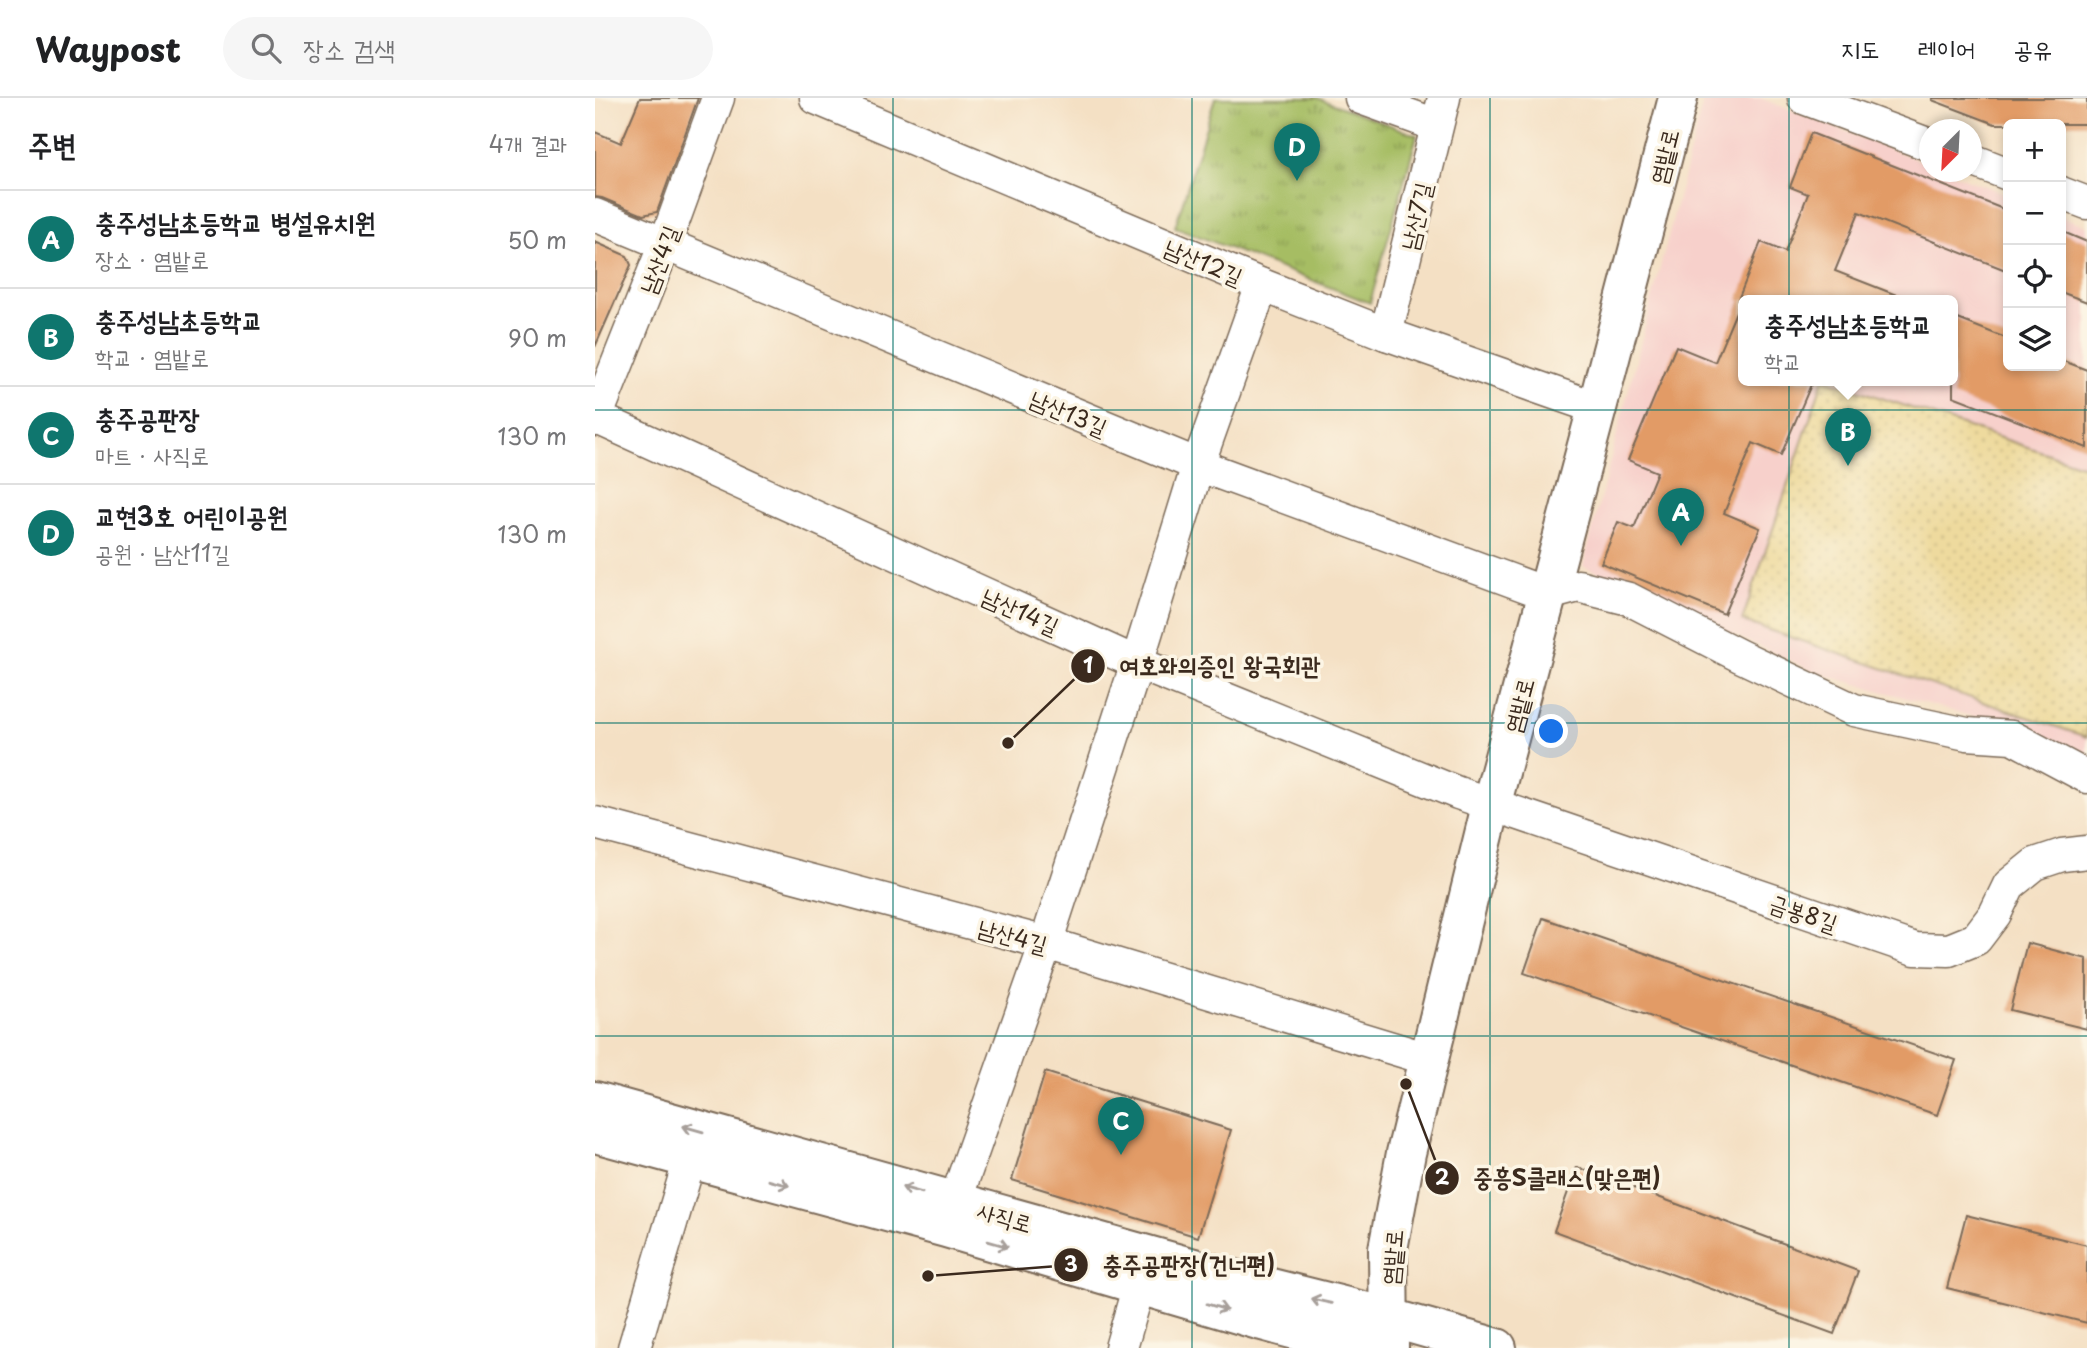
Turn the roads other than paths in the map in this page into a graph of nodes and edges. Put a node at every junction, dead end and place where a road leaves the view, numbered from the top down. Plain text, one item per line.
1 (718, 98) edge
2 (816, 98) edge
3 (1361, 98) edge
4 (1678, 98) edge
5 (1804, 98) edge
6 (1440, 112) edge
7 (1919, 141) edge
8 (1982, 164) edge
9 (2003, 172) edge
10 (2066, 195) edge
11 (2087, 203) edge
12 (595, 215) edge
13 (665, 244) junction
14 (1262, 285) junction
15 (1386, 334) junction
16 (1597, 408) junction
17 (595, 418) edge
18 (1198, 465) junction
19 (1548, 594) junction
20 (1137, 663) junction
21 (2087, 777) edge
22 (1491, 806) junction
23 (595, 822) edge
24 (2087, 852) edge
25 (1046, 943) junction
26 (1428, 1059) junction
27 (595, 1101) edge
28 (595, 1133) edge
29 (690, 1158) junction
30 (955, 1202) junction
31 (1139, 1285) junction
32 (1388, 1332) edge
33 (634, 1348) edge
34 (1121, 1348) edge
35 (1363, 1348) edge
36 (1497, 1348) edge

1 - 13 street, 남산4길
2 - 14 street, 남산12길
3 - 6 street
4 - 16 street, 염밭로
5 - 7 street
6 - 15 street, 남산7길
8 - 9 street
10 - 11 street
12 - 13 street, 남산13길
13 - 17 street, 남산4길
13 - 18 street, 남산13길
14 - 15 street, 남산12길
14 - 18 street
15 - 16 street, 남산12길
16 - 19 street, 염밭로
17 - 20 street, 남산14길
18 - 19 street, 남산13길
18 - 20 street
19 - 21 street
19 - 22 street, 염밭로
20 - 22 street, 남산14길
20 - 25 street
22 - 24 street, 금봉8길
22 - 26 street, 염밭로
23 - 25 street, 남산4길
25 - 26 street, 남산4길
25 - 30 street
26 - 32 street, 염밭로
30 -> 27 street, 사직로
28 - 29 street, 사직로
29 -> 31 street, 사직로
29 - 33 street
32 -> 30 street, 사직로
31 - 34 street
31 -> 35 street, 사직로
32 - 36 street, 사직로

